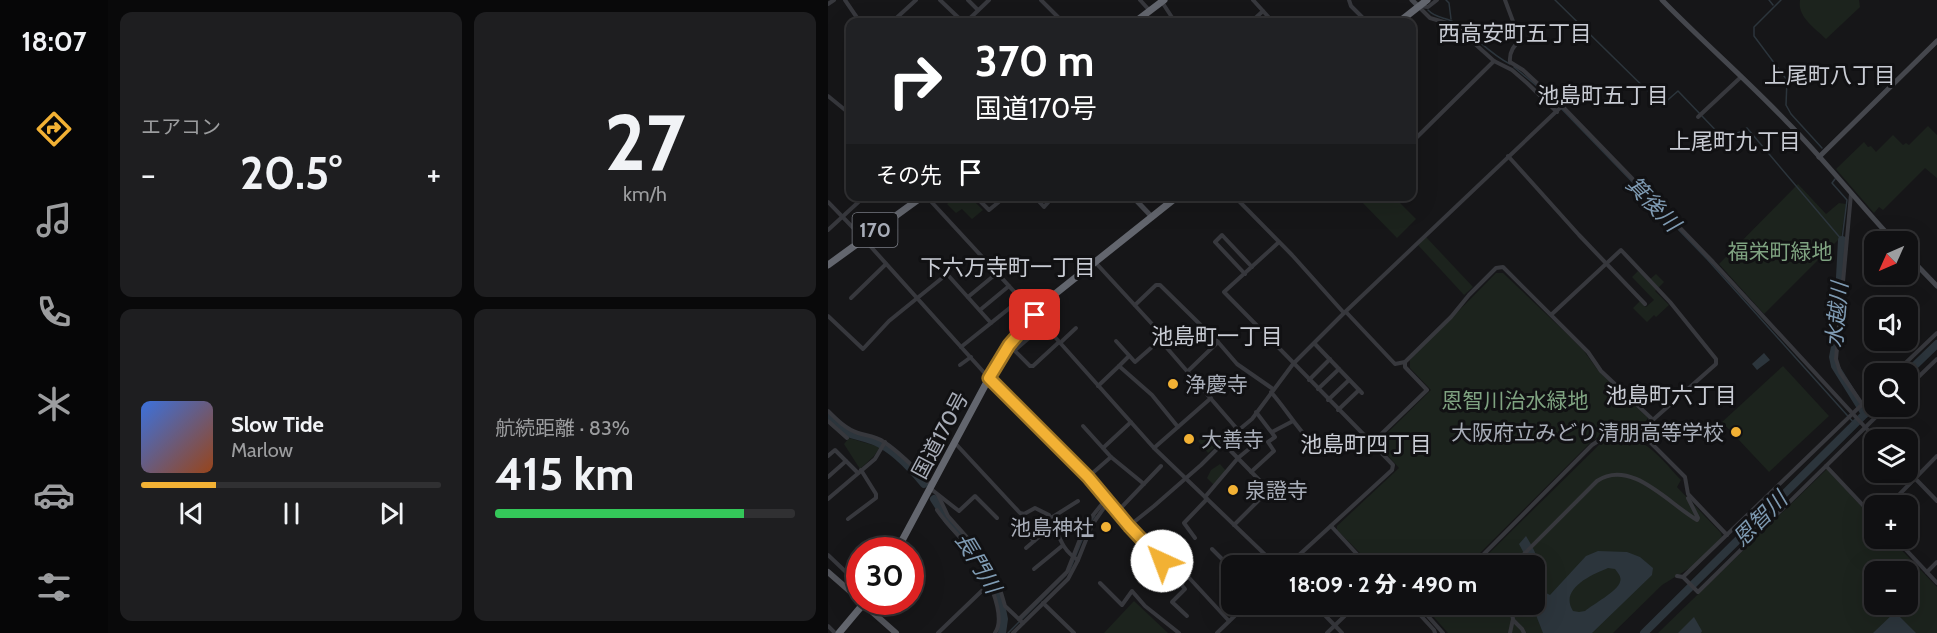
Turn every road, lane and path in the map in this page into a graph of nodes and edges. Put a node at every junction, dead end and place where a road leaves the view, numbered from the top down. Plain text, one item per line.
1 (834, 0) edge
2 (845, 0) edge
3 (916, 0) edge
4 (940, 0) edge
5 (968, 0) edge
6 (989, 0) edge
7 (1041, 0) edge
8 (1140, 0) edge
9 (1253, 0) edge
10 (1349, 0) edge
11 (1412, 0) edge
12 (1427, 0) edge
13 (1437, 0) edge
14 (1504, 0) edge
15 (1662, 0) edge
16 (1163, 1) edge
17 (1419, 3) edge
18 (828, 4) edge
19 (978, 10) junction
20 (1150, 11) junction
21 (1263, 11) junction
22 (857, 18) edge
23 (896, 18) edge
24 (960, 18) edge
25 (969, 18) edge
26 (1059, 18) edge
27 (1140, 18) edge
28 (1173, 18) edge
29 (1255, 18) edge
30 (1269, 18) edge
31 (1363, 18) edge
32 (1403, 18) edge
33 (1937, 41) edge
34 (1494, 61) junction
35 (1742, 76) junction
36 (828, 96) edge
37 (1562, 106) junction
38 (846, 111) edge
39 (1557, 111) junction
40 (1698, 117) dead end
41 (1416, 138) edge
42 (1508, 156) junction
43 (1818, 158) junction
44 (1851, 194) junction
45 (859, 201) edge
46 (918, 201) edge
47 (930, 201) edge
48 (980, 201) edge
49 (1000, 201) edge
50 (1039, 201) edge
51 (1049, 201) edge
52 (1137, 201) edge
53 (1172, 201) edge
54 (1239, 201) edge
55 (828, 202) edge
56 (1663, 210) junction
57 (1658, 215) dead end
58 (842, 216) junction
59 (1152, 217) junction
60 (828, 230) edge
61 (1884, 231) edge
62 (863, 238) junction
63 (1279, 242) junction
64 (1095, 262) junction
65 (886, 264) junction
66 (1607, 264) junction
67 (828, 265) edge
68 (1918, 266) edge
69 (1252, 267) junction
70 (997, 273) junction
71 (1245, 274) junction
72 (1009, 286) junction
73 (1937, 286) edge
74 (918, 297) junction
75 (968, 297) junction
76 (851, 298) dead end
77 (1021, 299) junction
78 (1645, 304) dead end
79 (1135, 305) junction
80 (980, 310) junction
81 (1345, 313) junction
82 (1552, 314) junction
83 (1035, 315) junction
84 (828, 316) edge
85 (830, 322) edge
86 (991, 323) junction
87 (1044, 325) junction
88 (1076, 328) dead end
89 (1937, 333) edge
90 (1160, 340) junction
91 (1116, 341) dead end
92 (1218, 342) junction
93 (1060, 343) junction
94 (1315, 344) junction
95 (962, 347) junction
96 (1012, 347) junction
97 (1129, 356) junction
98 (971, 357) junction
99 (1330, 359) junction
100 (1937, 359) edge
101 (1405, 362) junction
102 (1906, 363) edge
103 (1293, 364) junction
104 (960, 365) dead end
105 (1119, 366) junction
106 (1339, 369) junction
107 (1188, 371) junction
108 (1918, 377) edge
109 (989, 378) junction
110 (1309, 380) junction
111 (1349, 380) junction
112 (1098, 386) junction
113 (1318, 389) junction
114 (1272, 391) junction
115 (1210, 398) junction
116 (1328, 400) junction
117 (1864, 402) edge
118 (1860, 406) junction
119 (828, 411) edge
120 (1338, 411) junction
121 (1256, 412) junction
122 (1853, 415) junction
123 (1875, 417) edge
124 (828, 421) edge
125 (1293, 421) junction
126 (1131, 422) junction
127 (1649, 423) junction
128 (1083, 426) dead end
129 (1178, 426) junction
130 (1865, 427) junction
131 (1238, 430) junction
132 (1272, 432) junction
133 (1637, 434) junction
134 (847, 438) dead end
135 (885, 442) junction
136 (955, 442) junction
137 (1312, 442) dead end
138 (1223, 443) junction
139 (1372, 443) junction
140 (1255, 444) dead end
141 (1103, 448) junction
142 (1154, 448) junction
143 (828, 456) edge
144 (1937, 456) edge
145 (1111, 457) junction
146 (1238, 458) junction
147 (846, 461) junction
148 (1161, 466) dead end
149 (1826, 466) junction
150 (860, 471) junction
151 (1251, 472) junction
152 (1918, 476) edge
153 (828, 477) edge
154 (1088, 477) junction
155 (1185, 478) junction
156 (1918, 482) edge
157 (1911, 483) edge
158 (1143, 484) junction
159 (932, 487) junction
160 (938, 495) junction
161 (1899, 495) edge
162 (1206, 498) junction
163 (1688, 498) dead end
164 (828, 499) edge
165 (1107, 500) junction
166 (1078, 501) dead end
167 (1937, 501) edge
168 (1864, 506) edge
169 (937, 510) dead end
170 (1117, 512) junction
171 (1023, 514) junction
172 (997, 518) dead end
173 (1051, 518) junction
174 (848, 519) dead end
175 (1054, 524) junction
176 (1234, 525) junction
177 (1129, 526) junction
178 (1331, 526) junction
179 (1727, 535) junction
180 (904, 537) edge
181 (1195, 538) dead end
182 (1034, 541) junction
183 (1180, 543) dead end
184 (1062, 546) junction
185 (1026, 548) dead end
186 (1212, 549) dead end
187 (1905, 549) edge
188 (828, 555) edge
189 (1265, 555) edge
190 (1299, 555) edge
191 (1358, 555) edge
192 (1483, 555) edge
193 (1523, 555) edge
194 (1073, 557) junction
195 (1221, 558) edge
196 (1078, 560) junction
197 (1162, 561) junction
198 (1937, 562) edge
199 (1034, 569) dead end
200 (846, 572) edge
201 (1927, 572) junction
202 (829, 575) edge
203 (1174, 576) junction
204 (1677, 576) dead end
205 (1685, 579) junction
206 (1100, 583) dead end
207 (1937, 583) edge
208 (989, 584) junction
209 (846, 589) edge
210 (1043, 603) junction
211 (852, 615) edge
212 (876, 615) edge
213 (1235, 615) edge
214 (1324, 615) edge
215 (1346, 615) edge
216 (1420, 615) edge
217 (1427, 615) edge
218 (1512, 615) edge
219 (1187, 616) dead end
220 (1019, 619) junction
221 (1513, 620) junction
222 (1229, 621) junction
223 (1023, 623) junction
224 (828, 626) edge
225 (1335, 626) junction
226 (835, 633) edge
227 (839, 633) edge
228 (896, 633) edge
229 (938, 633) edge
230 (995, 633) edge
231 (1014, 633) edge
232 (1074, 633) edge
233 (1179, 633) edge
234 (1217, 633) edge
235 (1327, 633) edge
236 (1342, 633) edge
237 (1435, 633) edge
238 (1443, 633) edge
239 (1510, 633) edge
240 (1524, 633) edge

1 - 18 street
2 - 22 street
3 - 23 street
4 - 24 street
5 - 19 street
6 - 19 street
7 - 26 street
8 - 20 street
9 - 21 street
10 - 31 street
11 - 17 street
12 - 17 highway
13 - 17 street
14 - 37 street
15 - 35 street
16 - 20 highway
16 - 28 street
17 - 32 highway
17 - 34 street
19 - 25 street
20 - 27 highway
21 - 29 street
21 - 30 street
33 - 43 street
34 - 39 street
34 - 41 street
35 - 40 street
35 - 43 street
36 - 38 street
37 - 39 street
37 - 56 street
39 - 42 street
42 - 66 street
42 - 81 street
43 - 44 street
44 - 61 street
44 - 118 street
45 - 58 street
46 - 62 highway, 170
47 - 70 street
48 - 49 street
50 - 51 street
52 - 59 street
53 - 59 highway, 国道170号
54 - 63 street
55 - 58 street
56 - 57 street
56 - 122 street
58 - 60 street
58 - 62 street
59 - 64 highway, 国道170号
62 - 65 street
62 - 67 highway, 170
63 - 69 street
63 - 81 street
64 - 79 street
64 - 83 highway, 国道170号
65 - 74 street
65 - 76 street
66 - 78 street
66 - 82 street
66 - 127 street
68 - 73 street
69 - 71 street
69 - 71 street
70 - 72 street
70 - 75 street
71 - 103 street
72 - 77 street
72 - 80 street
74 - 75 street
74 - 85 street
74 - 95 street
75 - 80 street
77 - 83 street
77 - 86 street
79 - 90 street
79 - 92 street
80 - 86 street
81 - 94 street
81 - 101 street
82 - 101 street
82 - 127 street
83 - 87 street
83 - 96 highway, 国道170号
84 - 85 street
86 - 95 street
87 - 93 street
87 - 96 street
88 - 93 street
89 - 102 street
90 - 97 street
90 - 107 street
91 - 97 street
92 - 107 street
92 - 114 street
93 - 96 street
93 - 112 street
94 - 99 street
94 - 103 street
95 - 98 street
96 - 109 highway, 国道170号
97 - 105 street
98 - 104 street
98 - 109 street
99 - 106 street
99 - 110 street
100 - 108 street
101 - 139 street
103 - 110 street
103 - 114 street
105 - 112 street
105 - 129 street
106 - 111 street
106 - 113 street
107 - 115 street
109 - 136 highway, 国道170号
109 - 154 street
110 - 113 street
111 - 116 street
111 - 120 street
112 - 126 street
113 - 116 street
114 - 121 street
114 - 125 street
115 - 129 street
115 - 131 street
116 - 120 street
117 - 118 street
118 - 122 street
119 - 135 street
120 - 139 street
121 - 131 street
121 - 132 street
122 - 130 street
122 - 179 street
123 - 130 street
124 - 134 street
125 - 132 street
125 - 137 street
126 - 141 street
126 - 142 street
127 - 133 street
128 - 141 street
129 - 142 street
130 - 149 street
131 - 138 street
132 - 151 street
133 - 179 street
133 - 192 street
135 - 150 street
135 - 159 street
136 - 159 highway, 国道170号
136 - 171 street
138 - 146 street
138 - 155 street
139 - 178 street
140 - 146 street
141 - 145 street
142 - 155 street
143 - 147 street
144 - 152 street
145 - 154 street
145 - 158 street
146 - 151 street
146 - 162 street
147 - 150 street
147 - 153 street
148 - 158 street
149 - 168 street
149 - 205 street
150 - 164 street
150 - 174 street
151 - 176 street
154 - 165 street
155 - 162 street
155 - 177 street
156 - 167 street
157 - 161 street
158 - 170 street
159 - 160 street
159 - 180 highway, 国道170号
160 - 172 street
160 - 220 street
162 - 176 street
162 - 181 street
163 - 193 street
165 - 170 street
165 - 194 street
165 - 196 street
166 - 173 street
169 - 208 street
170 - 177 street
171 - 173 street
171 - 182 street
173 - 175 street
175 - 182 street
175 - 184 street
176 - 189 street
177 - 197 street
178 - 190 street
178 - 191 street
179 - 205 street
182 - 185 street
183 - 197 street
184 - 194 street
184 - 199 street
186 - 195 street
187 - 201 street
188 - 200 street
194 - 196 street
194 - 220 street
196 - 210 street
197 - 203 street
198 - 201 street
201 - 207 street
202 - 209 main road
203 - 219 street
203 - 222 street
204 - 205 street
206 - 233 street
208 - 229 street
208 - 230 street
210 - 223 street
210 - 232 street
211 - 227 highway
212 - 228 main road
213 - 222 street
214 - 225 street
215 - 225 street
216 - 237 street
217 - 238 street
218 - 221 street
220 - 223 street
221 - 239 street
221 - 240 street
222 - 234 street
223 - 231 street
224 - 226 street
225 - 235 street
225 - 236 street

